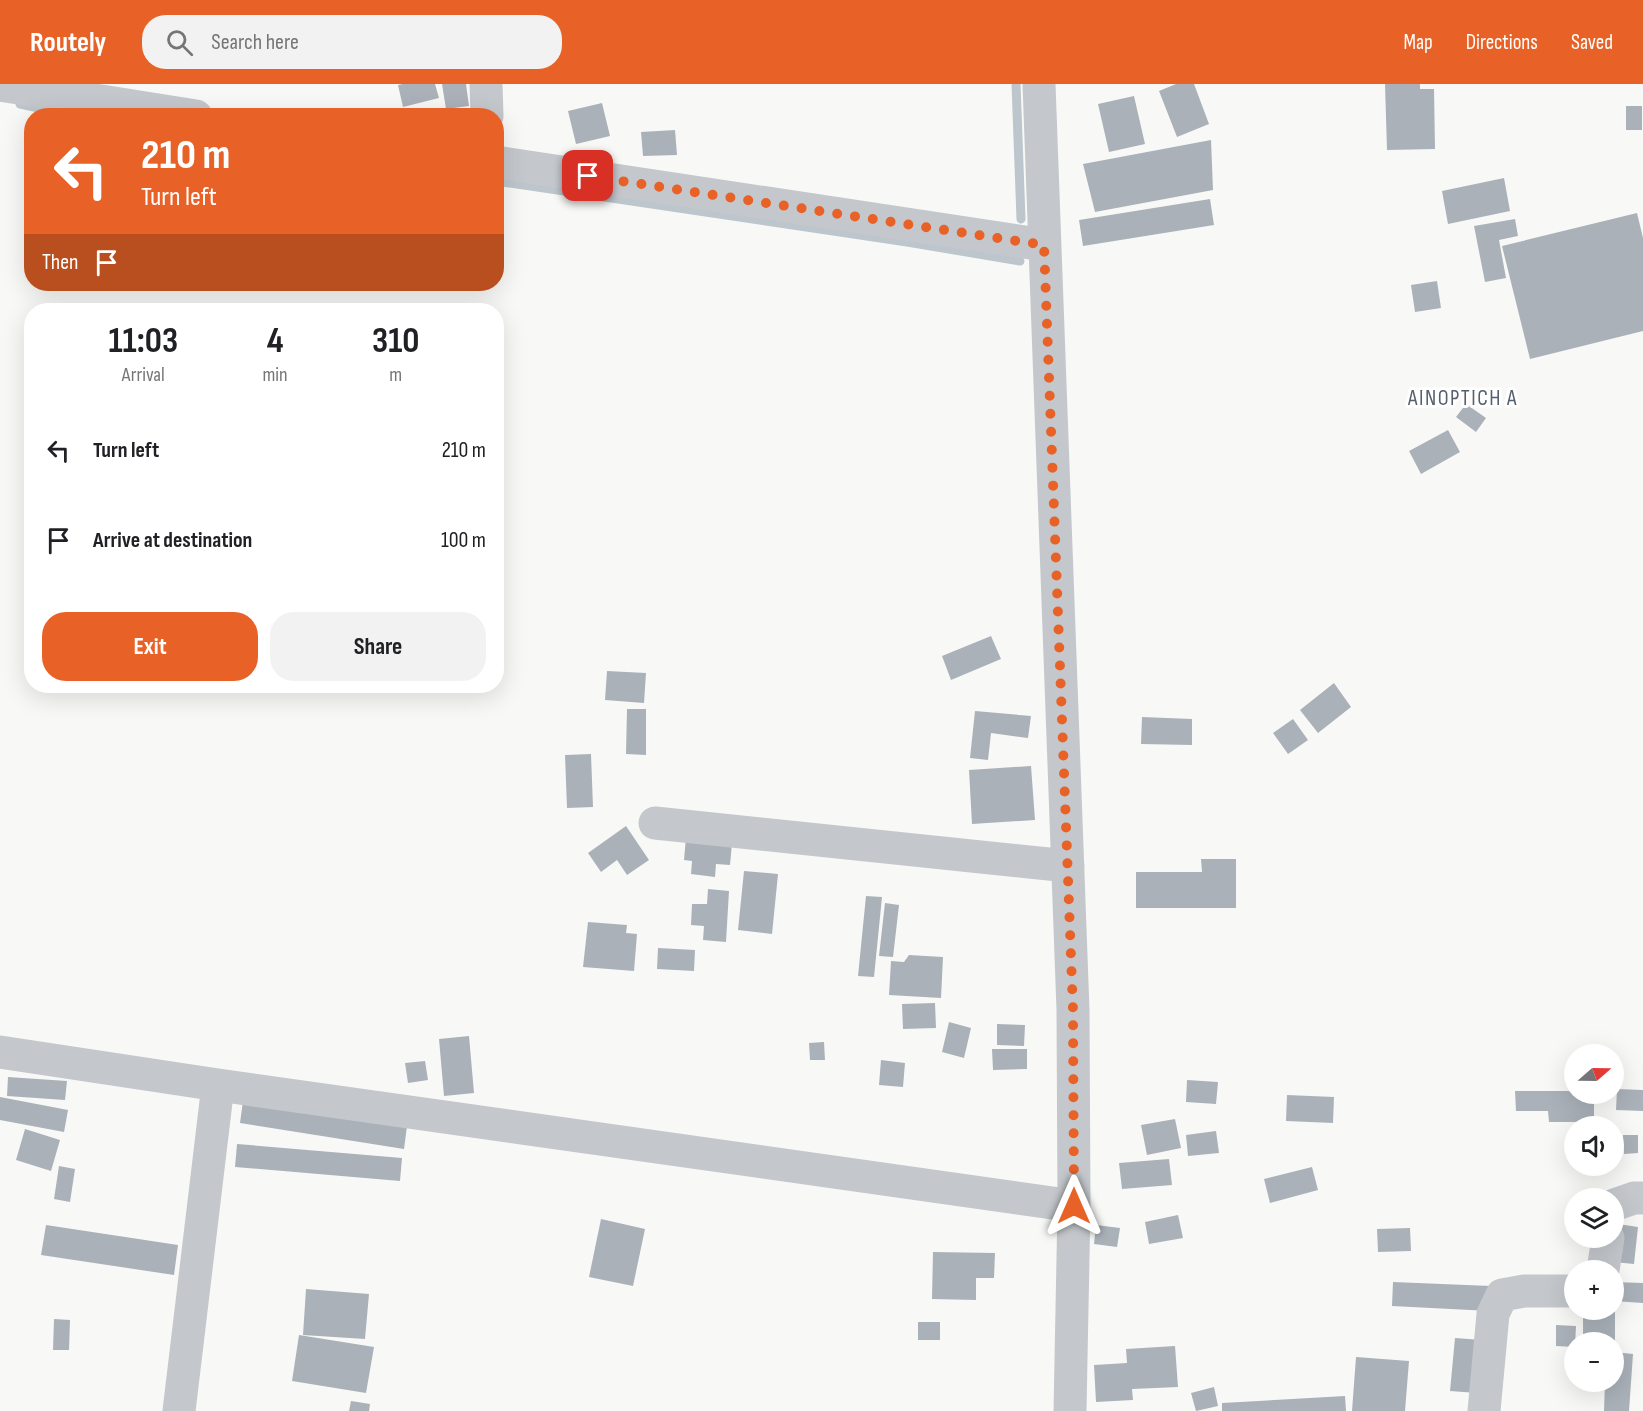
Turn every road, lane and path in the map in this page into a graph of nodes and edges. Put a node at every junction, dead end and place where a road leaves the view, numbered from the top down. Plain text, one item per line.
1 (486, 84) edge
2 (1039, 84) edge
3 (0, 86) edge
4 (143, 108) edge
5 (487, 108) edge
6 (504, 163) edge
7 (1044, 245) junction
8 (655, 823) dead end
9 (1068, 866) junction
10 (0, 1052) edge
11 (218, 1085) junction
12 (1643, 1198) edge
13 (1624, 1202) edge
14 (1074, 1206) junction
15 (1564, 1291) edge
16 (179, 1411) edge
17 (1070, 1411) edge
18 (1484, 1411) edge

1 - 5 street
2 - 7 street
3 - 4 street
6 - 7 street
7 - 9 street
8 - 9 street
9 - 14 street
10 - 11 street
11 - 14 street
11 - 16 street
12 - 13 street
14 - 17 street
15 - 18 street

